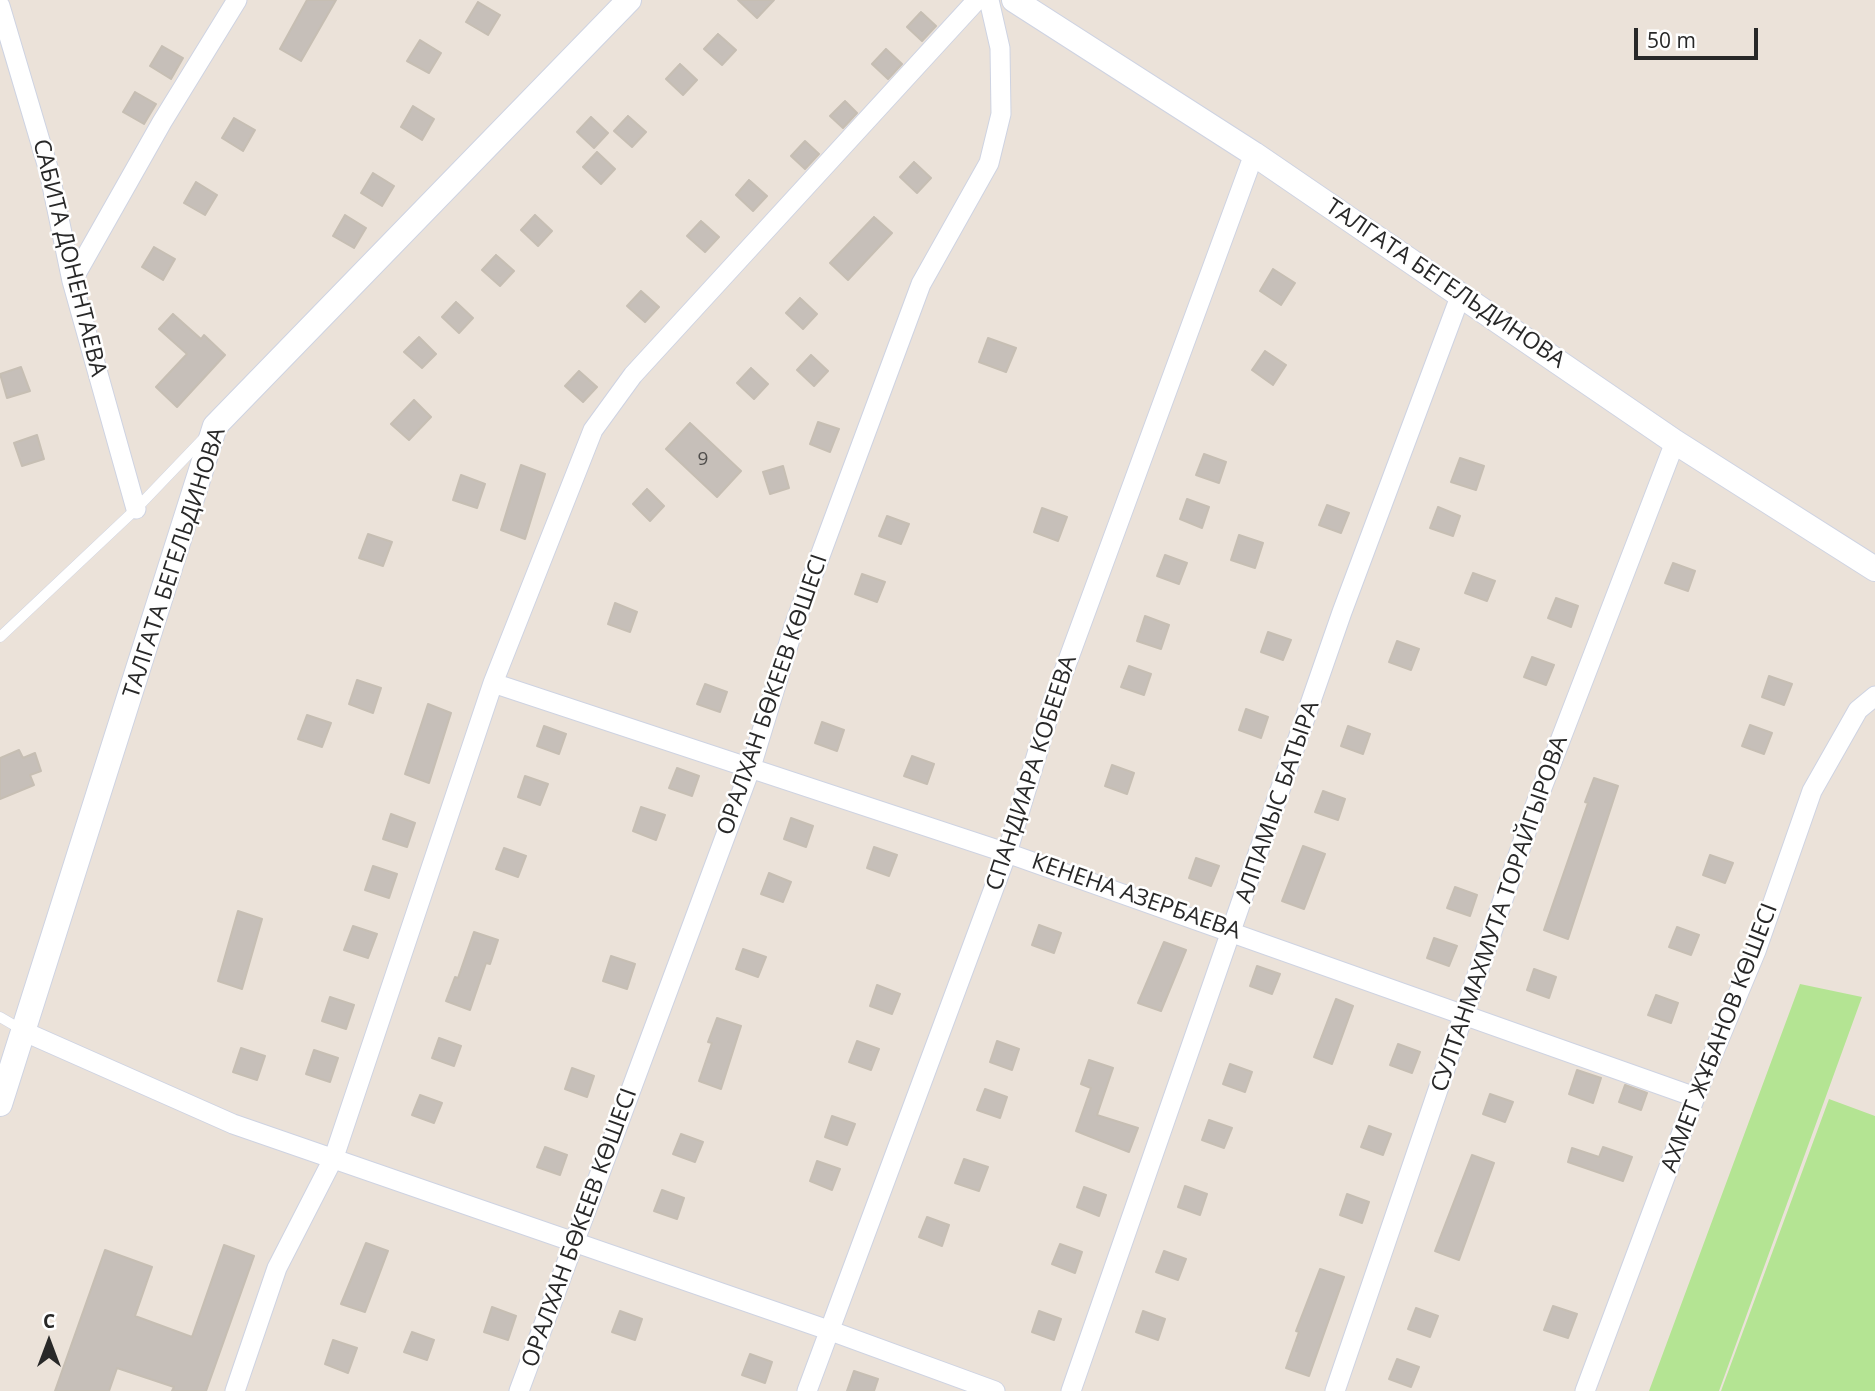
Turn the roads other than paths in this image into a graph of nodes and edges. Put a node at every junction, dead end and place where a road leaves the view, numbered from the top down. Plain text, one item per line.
1 (237, 0) edge
2 (629, 0) edge
3 (977, 0) edge
4 (989, 0) edge
5 (1014, 0) edge
6 (0, 6) edge
7 (1254, 154) junction
8 (72, 281) junction
9 (1461, 294) junction
10 (215, 426) junction
11 (1675, 442) junction
12 (136, 509) junction
13 (1875, 569) edge
14 (0, 637) edge
15 (493, 682) junction
16 (1875, 696) edge
17 (751, 767) junction
18 (1007, 853) junction
19 (1234, 931) junction
20 (1465, 1013) junction
21 (0, 1017) edge
22 (25, 1032) junction
23 (5, 1078) edge
24 (1695, 1097) junction
25 (0, 1104) edge
26 (334, 1157) junction
27 (576, 1242) junction
28 (831, 1331) junction
29 (235, 1391) edge
30 (520, 1391) edge
31 (807, 1391) edge
32 (995, 1391) edge
33 (1071, 1391) edge
34 (1335, 1391) edge
35 (1585, 1391) edge

1 - 8 street
2 - 10 street, ТАЛГАТА БЕГЕЛЬДИНОВА
3 - 15 street
4 - 17 street, ОРАЛХАН БӨКЕЕВ КӨШЕСІ
5 - 7 street, ТАЛГАТА БЕГЕЛЬДИНОВА
6 - 8 street, САБИТА ДОНЕНТАЕВА
7 - 9 street, ТАЛГАТА БЕГЕЛЬДИНОВА
7 - 18 street, СПАНДИАРА КОБЕЕВА
8 - 12 street, САБИТА ДОНЕНТАЕВА
9 - 11 street, ТАЛГАТА БЕГЕЛЬДИНОВА
9 - 19 street, АЛПАМЫС БАТЫРА
10 - 12 lane
10 - 22 street, ТАЛГАТА БЕГЕЛЬДИНОВА
11 - 13 street, ТАЛГАТА БЕГЕЛЬДИНОВА
11 - 20 street, СУЛТАНМАХМУТА ТОРАЙГЫРОВА
12 - 14 lane
15 - 17 street, КЕНЕНА АЗЕРБАЕВА
15 - 26 street
16 - 24 street, АХМЕТ ЖҰБАНОВ КӨШЕСІ
17 - 18 street, КЕНЕНА АЗЕРБАЕВА
17 - 27 street, ОРАЛХАН БӨКЕЕВ КӨШЕСІ
18 - 19 street, КЕНЕНА АЗЕРБАЕВА
18 - 28 street, СПАНДИАРА КОБЕЕВА
19 - 20 street, КЕНЕНА АЗЕРБАЕВА
19 - 33 street, АЛПАМЫС БАТЫРА
20 - 24 street, КЕНЕНА АЗЕРБАЕВА
20 - 34 street, СУЛТАНМАХМУТА ТОРАЙГЫРОВА
21 - 22 lane
22 - 23 street, ТАЛГАТА БЕГЕЛЬДИНОВА
22 - 26 street
23 - 25 street, ТАЛГАТА БЕГЕЛЬДИНОВА
24 - 35 street, АХМЕТ ЖҰБАНОВ КӨШЕСІ
26 - 27 street
26 - 29 street
27 - 28 street
27 - 30 street, ОРАЛХАН БӨКЕЕВ КӨШЕСІ
28 - 31 street, СПАНДИАРА КОБЕЕВА
28 - 32 street

